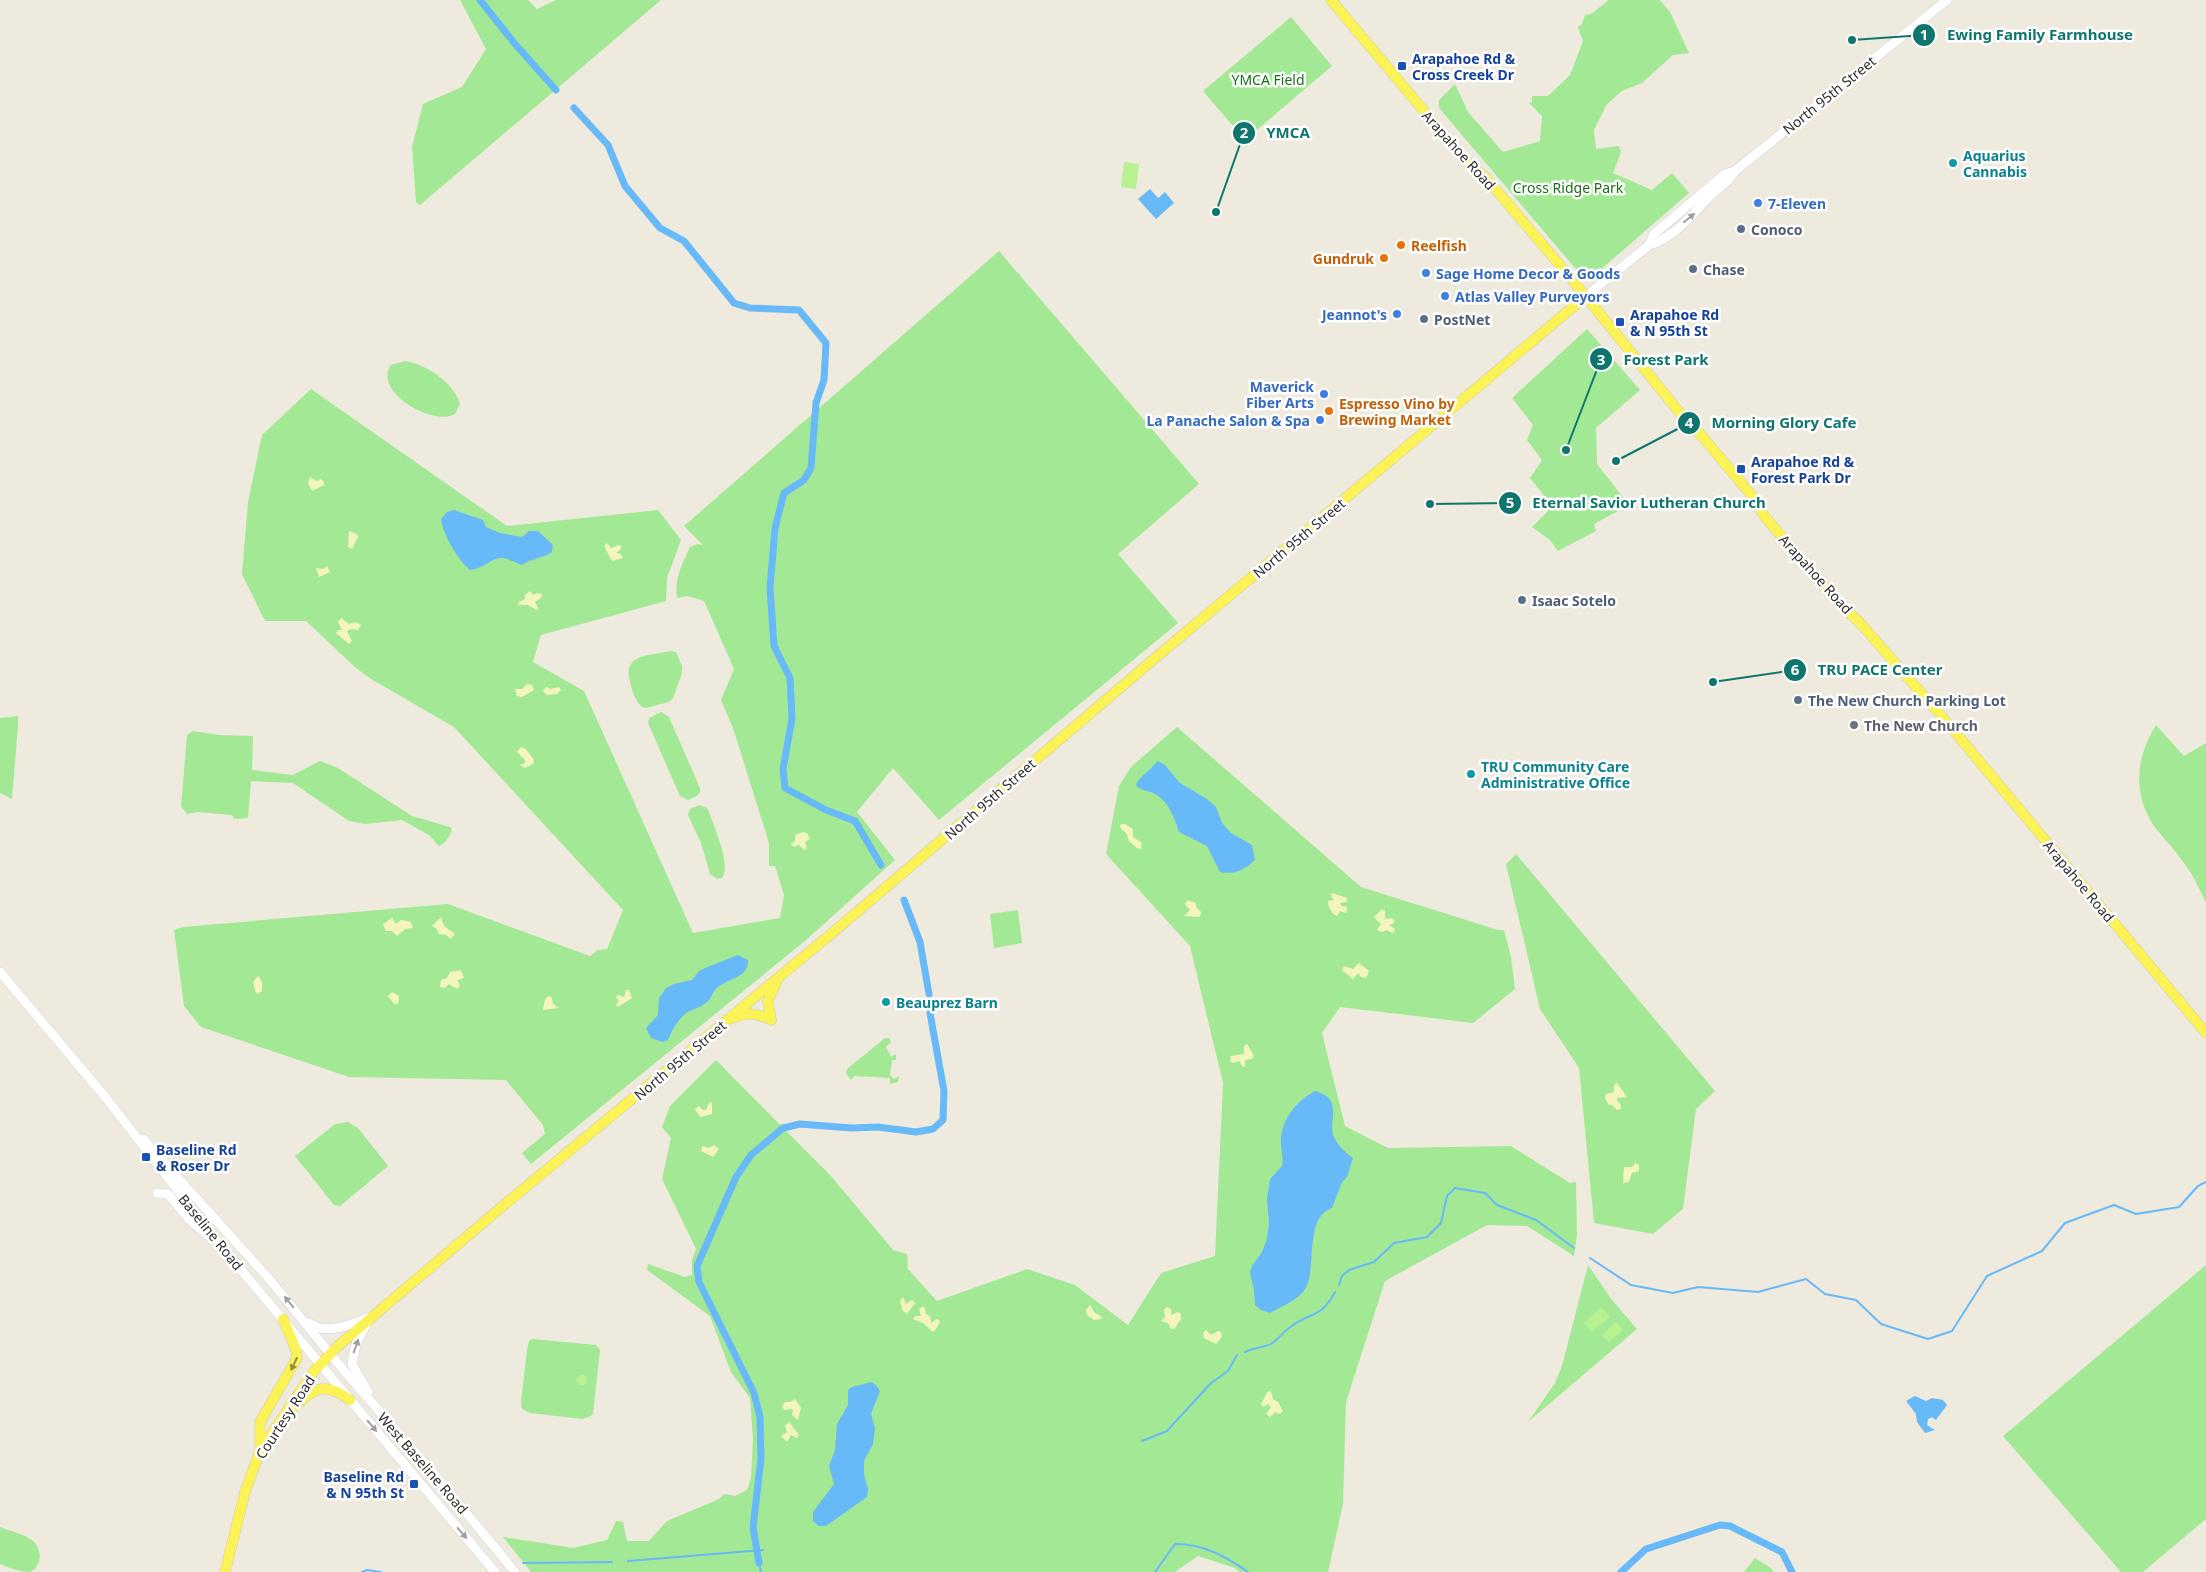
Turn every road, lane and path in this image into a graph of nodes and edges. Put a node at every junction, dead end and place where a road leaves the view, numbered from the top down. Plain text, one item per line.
1 (1331, 0) edge
2 (1947, 0) edge
3 (1586, 296) junction
4 (0, 972) edge
5 (778, 978) junction
6 (730, 1019) junction
7 (2206, 1033) edge
8 (106, 1098) junction
9 (157, 1193) dead end
10 (221, 1246) junction
11 (370, 1317) junction
12 (303, 1318) junction
13 (283, 1319) junction
14 (331, 1354) junction
15 (320, 1363) junction
16 (350, 1400) junction
17 (284, 1415) junction
18 (386, 1420) junction
19 (260, 1450) junction
20 (225, 1572) edge
21 (496, 1572) edge
22 (515, 1572) edge

1 - 3 main road, Arapahoe Road
2 - 3 main road, North 95th Street
3 - 5 main road, North 95th Street
3 - 7 main road, Arapahoe Road
4 - 8 main road, Baseline Road
5 - 6 main road, North 95th Street
5 - 6 main road
6 - 11 main road, North 95th Street
8 - 10 main road, Baseline Road
12 -> 8 main road, Baseline Road
9 - 10 main road
10 - 13 main road, Baseline Road
11 - 12 main road
11 - 14 main road, North 95th Street
18 -> 11 main road
12 - 14 main road, Baseline Road
13 - 15 main road, Baseline Road
13 -> 19 main road
14 - 15 main road, Courtesy Road
14 - 18 main road, West Baseline Road
15 - 16 main road, West Baseline Road
15 - 17 main road, Courtesy Road
16 - 17 main road
16 -> 21 main road, West Baseline Road
17 - 19 main road, Courtesy Road
18 - 22 main road, West Baseline Road
19 - 20 main road, Courtesy Road

